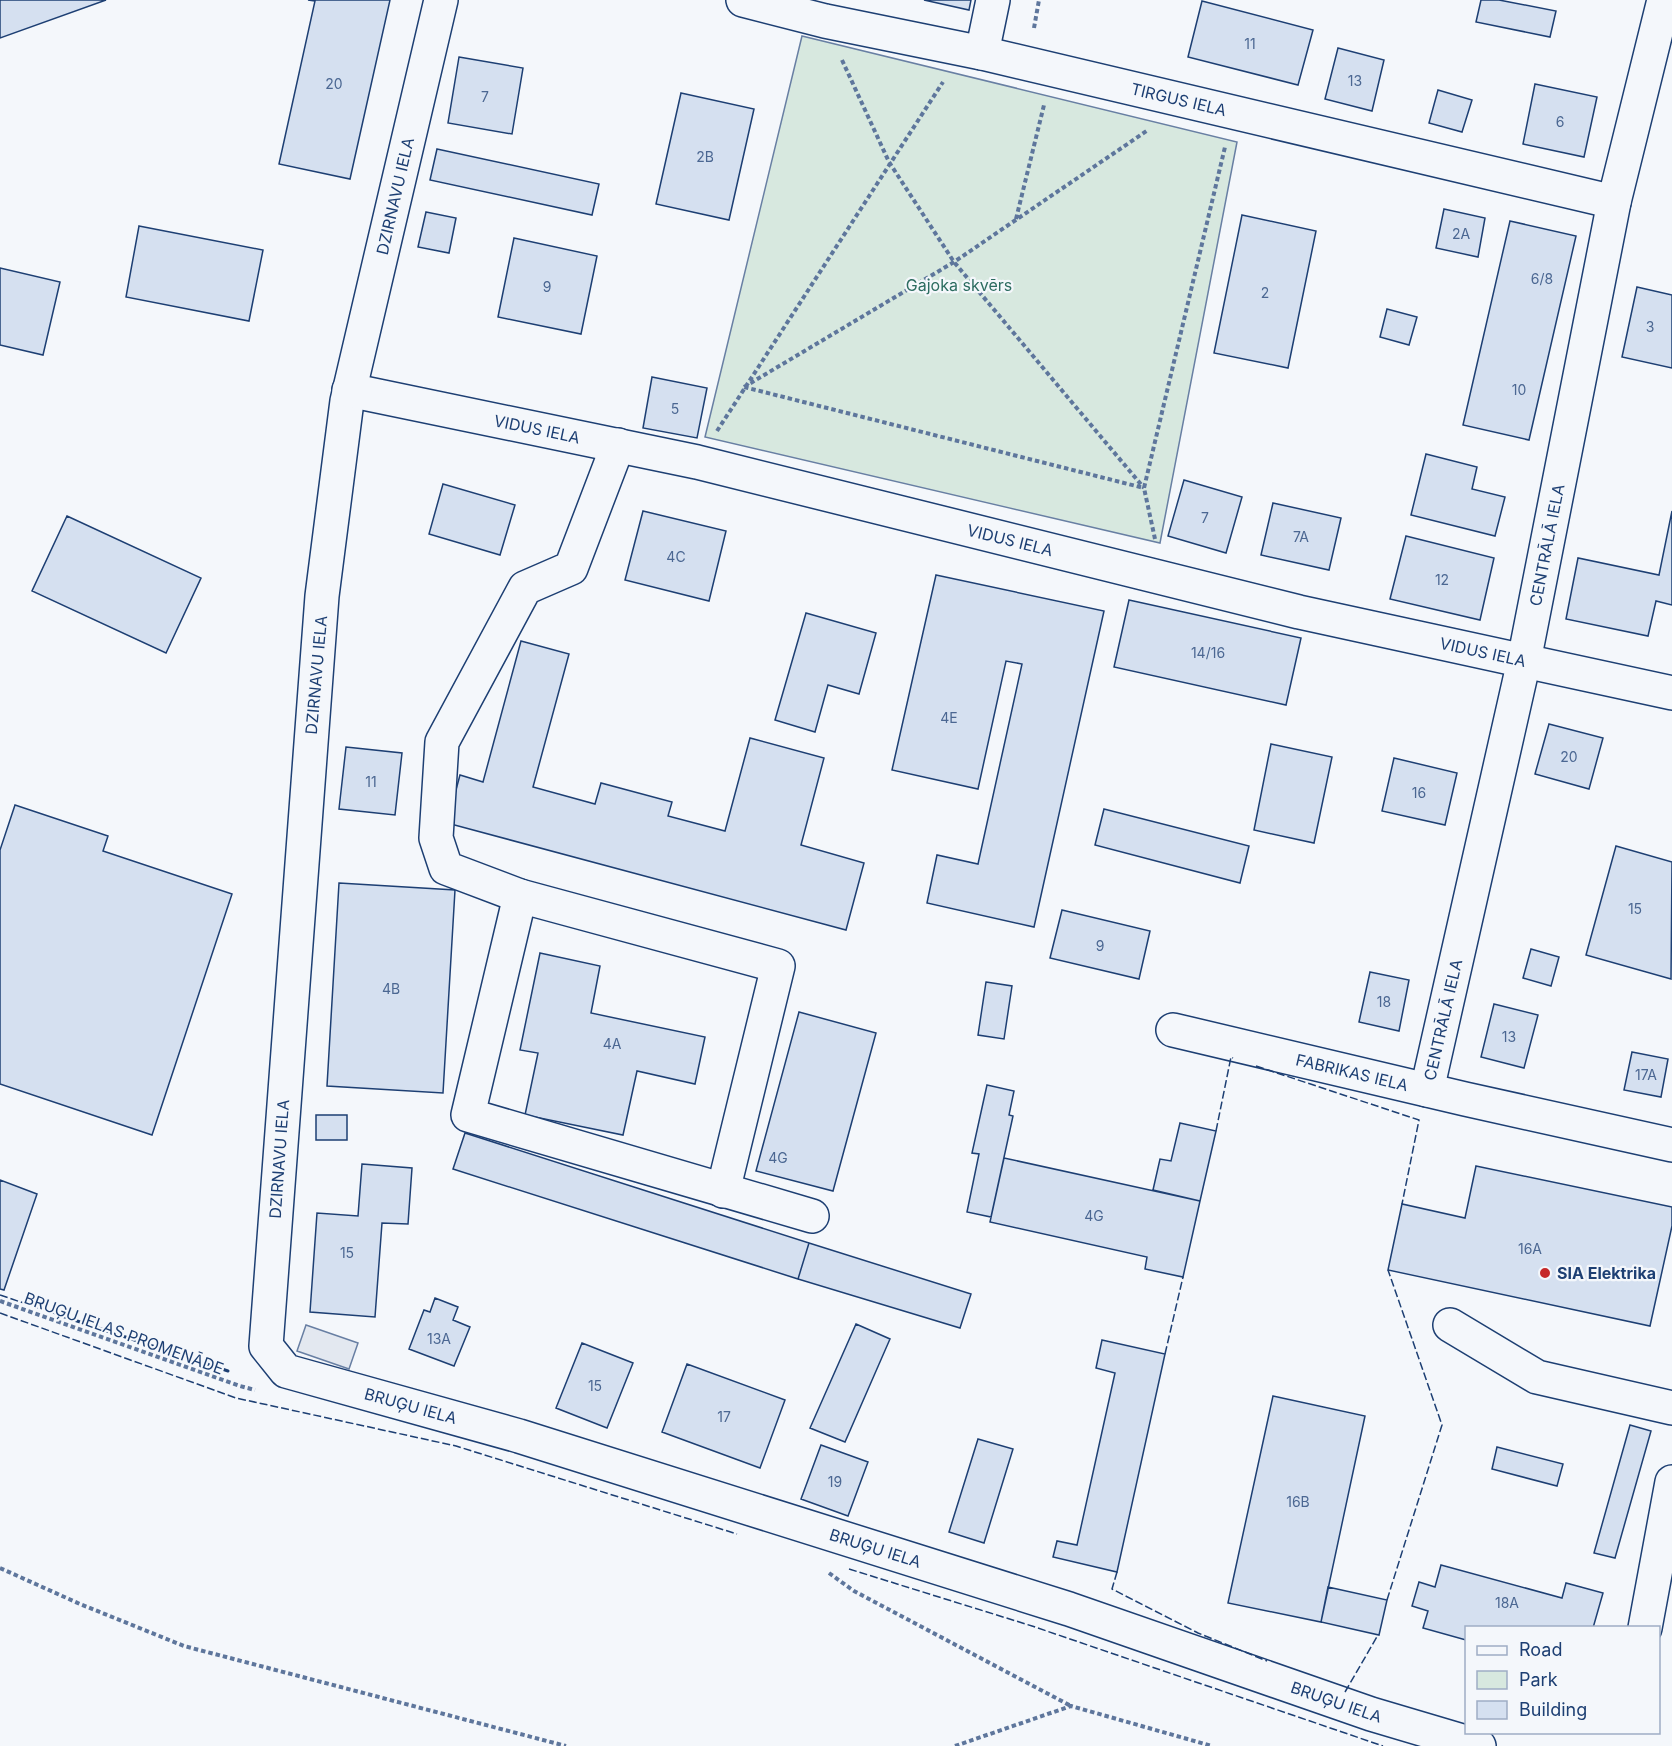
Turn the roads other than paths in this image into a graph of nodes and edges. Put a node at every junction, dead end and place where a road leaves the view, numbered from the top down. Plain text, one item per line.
1 (441, 0) edge
2 (743, 0) edge
3 (993, 0) edge
4 (1664, 0) edge
5 (982, 53) junction
6 (1614, 202) junction
7 (349, 390) junction
8 (618, 446) junction
9 (1524, 661) junction
10 (1672, 693) edge
11 (520, 896) junction
12 (1173, 1030) dead end
13 (1427, 1090) junction
14 (1672, 1145) edge
15 (723, 1191) junction
16 (812, 1216) dead end
17 (1450, 1325) dead end
18 (274, 1358) joint
19 (1672, 1408) edge
20 (1672, 1482) edge
21 (1645, 1626) edge
22 (1479, 1746) edge

1 - 7 street, DZIRNAVU IELA
2 - 5 street, TIRGUS IELA
3 - 5 street
4 - 6 street, CENTRĀLĀ IELA
5 - 6 street, TIRGUS IELA
6 - 9 street, CENTRĀLĀ IELA
7 - 8 street, VIDUS IELA
7 - 18 street, DZIRNAVU IELA
8 - 9 street, VIDUS IELA
8 - 11 street
9 - 10 street, VIDUS IELA
9 - 13 street, CENTRĀLĀ IELA
11 - 15 street
11 - 15 street
12 - 13 street, FABRIKAS IELA
13 - 14 street, FABRIKAS IELA
15 - 16 street
17 - 19 street
18 - 22 street, BRUĢU IELA
20 - 21 street

